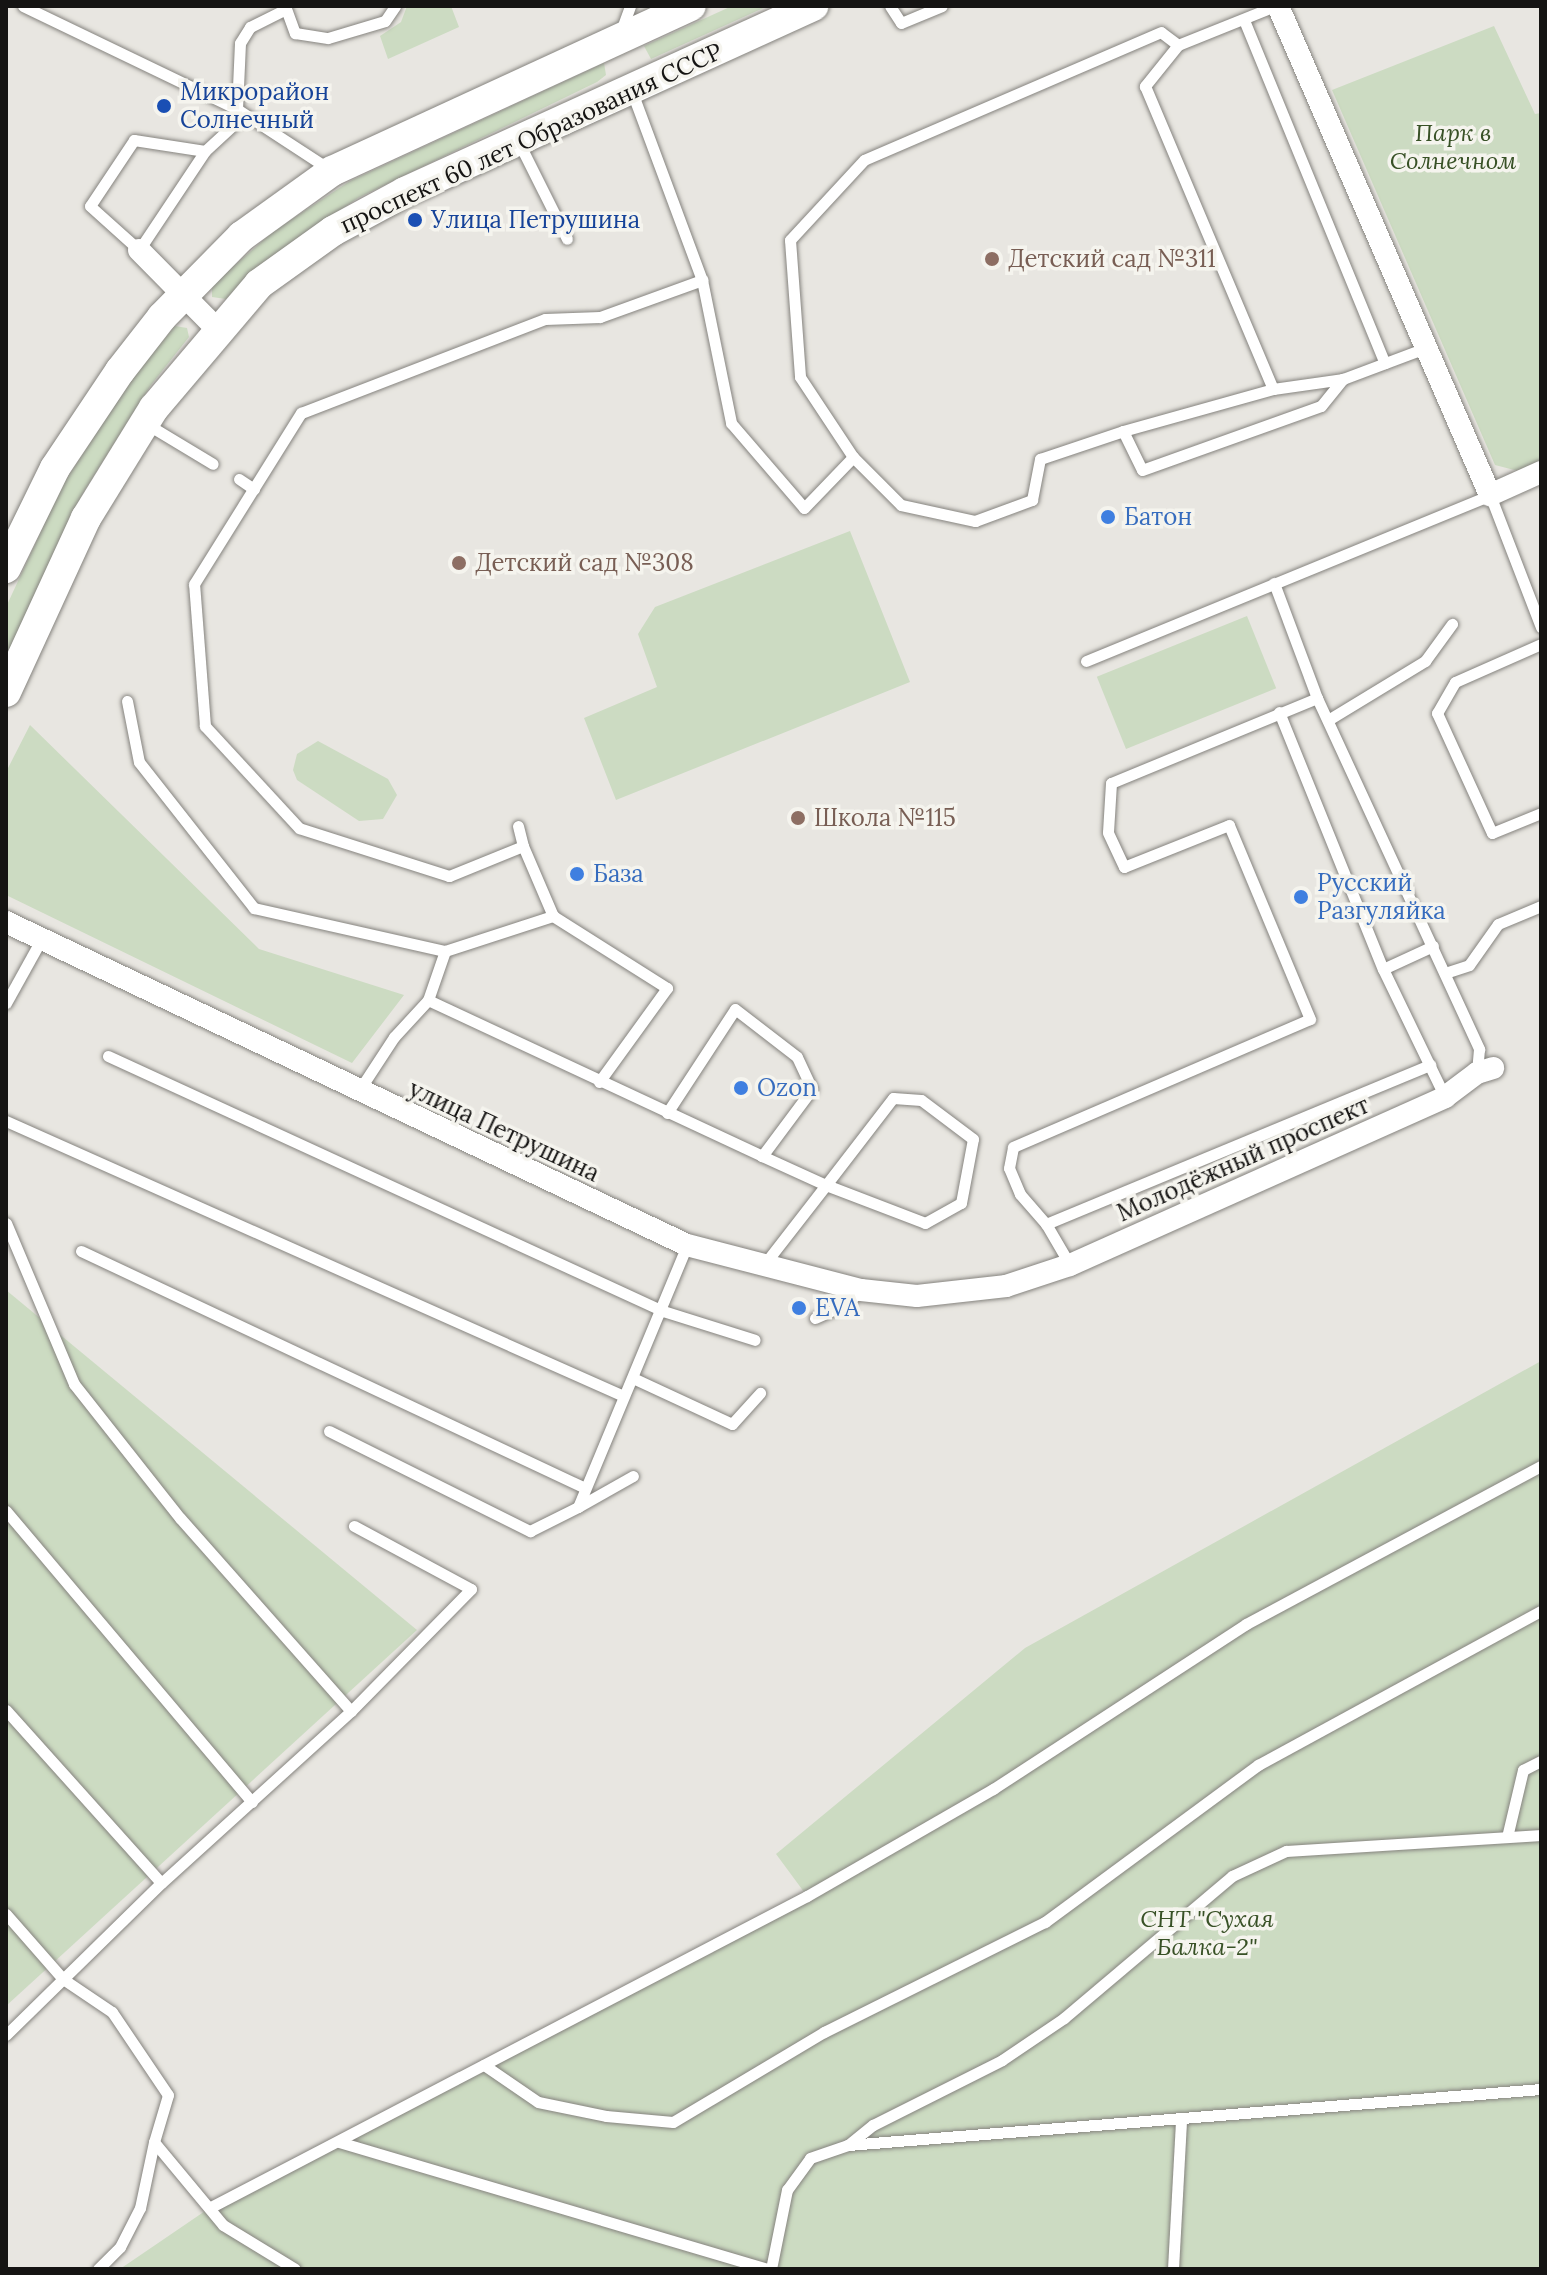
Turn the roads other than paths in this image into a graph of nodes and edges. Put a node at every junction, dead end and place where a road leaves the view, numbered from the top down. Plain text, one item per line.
1 (23, 6) edge
2 (395, 6) edge
3 (630, 6) edge
4 (691, 6) edge
5 (814, 6) edge
6 (890, 6) edge
7 (942, 6) edge
8 (1276, 6) edge
9 (286, 8) edge
10 (1244, 20) junction
11 (618, 39) junction
12 (1178, 45) junction
13 (631, 88) junction
14 (240, 112) junction
15 (517, 139) junction
16 (205, 151) junction
17 (332, 171) junction
18 (567, 239) dead end
19 (139, 250) junction
20 (702, 280) junction
21 (186, 292) junction
22 (217, 329) junction
23 (1423, 349) junction
24 (1385, 363) junction
25 (1343, 379) junction
26 (1273, 389) junction
27 (145, 423) junction
28 (1123, 431) junction
29 (853, 457) junction
30 (213, 464) dead end
31 (1541, 472) edge
32 (239, 479) dead end
33 (254, 489) junction
34 (1490, 495) junction
35 (6, 568) edge
36 (1274, 583) junction
37 (1452, 624) dead end
38 (1541, 627) edge
39 (1541, 644) edge
40 (1086, 661) dead end
41 (6, 692) edge
42 (1317, 698) junction
43 (127, 701) dead end
44 (1279, 712) junction
45 (1328, 720) junction
46 (1541, 813) edge
47 (518, 826) dead end
48 (523, 846) junction
49 (1541, 906) edge
50 (553, 916) junction
51 (6, 922) edge
52 (42, 938) junction
53 (1433, 946) junction
54 (445, 951) junction
55 (1383, 969) junction
56 (1445, 973) junction
57 (428, 1000) junction
58 (6, 1003) edge
59 (108, 1056) dead end
60 (1430, 1065) junction
61 (1485, 1070) joint
62 (599, 1082) junction
63 (358, 1092) junction
64 (1445, 1097) junction
65 (667, 1113) junction
66 (6, 1121) edge
67 (762, 1156) junction
68 (826, 1185) junction
69 (6, 1223) edge
70 (1046, 1224) junction
71 (687, 1245) junction
72 (81, 1251) dead end
73 (1070, 1265) junction
74 (763, 1266) junction
75 (1006, 1286) joint
76 (861, 1290) junction
77 (663, 1311) junction
78 (815, 1318) dead end
79 (755, 1340) dead end
80 (635, 1379) junction
81 (760, 1393) dead end
82 (621, 1395) junction
83 (329, 1431) dead end
84 (1541, 1466) edge
85 (633, 1476) dead end
86 (585, 1488) junction
87 (578, 1507) junction
88 (6, 1511) edge
89 (354, 1526) dead end
90 (1541, 1611) edge
91 (6, 1710) edge
92 (351, 1711) junction
93 (1541, 1761) edge
94 (252, 1802) junction
95 (1541, 1835) edge
96 (1507, 1837) junction
97 (161, 1883) junction
98 (6, 1914) edge
99 (63, 1979) junction
100 (6, 2035) edge
101 (484, 2065) junction
102 (1541, 2089) edge
103 (1181, 2119) junction
104 (154, 2142) junction
105 (339, 2142) junction
106 (848, 2145) junction
107 (211, 2207) junction
108 (98, 2269) edge
109 (295, 2269) edge
110 (769, 2269) edge
111 (1173, 2269) edge

1 - 14 lane
2 - 9 lane
3 - 11 lane
4 - 11 main road
5 - 13 main road, проспект 60 лет Образования СССР
6 - 7 lane
8 - 10 lane
8 - 23 street
9 - 14 lane
10 - 12 lane
10 - 24 lane
11 - 13 main road
11 - 17 main road
12 - 26 lane
12 - 29 lane
13 - 15 main road, проспект 60 лет Образования СССР
13 - 20 lane
14 - 16 lane
14 - 17 lane
15 - 18 lane
15 - 22 main road, проспект 60 лет Образования СССР
16 - 19 lane
16 - 19 lane
17 - 21 main road
19 - 21 street
20 - 29 lane
20 - 33 lane
21 - 22 street
21 - 35 main road
22 - 27 main road, проспект 60 лет Образования СССР
23 - 24 lane
23 - 34 street
24 - 25 lane
25 - 26 lane
25 - 28 lane
26 - 28 lane
27 - 30 lane
27 - 41 main road, проспект 60 лет Образования СССР
28 - 29 lane
31 - 34 street
32 - 33 lane
33 - 48 lane
34 - 36 lane
34 - 38 lane
36 - 40 lane
36 - 42 lane
37 - 45 lane
39 - 46 lane
42 - 44 lane
42 - 45 lane
43 - 54 lane
44 - 55 lane
44 - 70 lane
45 - 53 lane
47 - 48 lane
48 - 50 lane
49 - 56 lane
50 - 54 lane
50 - 62 lane
51 - 52 street, улица Петрушина
52 - 58 lane
52 - 63 street, улица Петрушина
53 - 55 lane
53 - 56 lane
54 - 57 lane
55 - 60 lane
56 - 61 lane
57 - 62 lane
57 - 63 lane
59 - 77 lane
60 - 64 lane
60 - 70 lane
61 - 64 street, Молодёжный проспект
62 - 65 lane
63 - 71 street, улица Петрушина
64 - 73 street, Молодёжный проспект
65 - 67 lane
65 - 67 lane
66 - 82 lane
67 - 68 lane
68 - 68 lane
68 - 74 lane
69 - 92 lane
70 - 73 lane
71 - 74 street, улица Петрушина
71 - 77 lane
72 - 86 lane
73 - 75 street, Молодёжный проспект
74 - 76 street, улица Петрушина
75 - 76 street, улица Петрушина
76 - 78 lane
77 - 79 lane
77 - 80 lane
80 - 81 lane
80 - 82 lane
82 - 86 lane
83 - 87 lane
84 - 101 lane
85 - 87 lane
86 - 87 lane
88 - 94 lane
89 - 92 lane
90 - 101 lane
91 - 97 lane
92 - 94 lane
93 - 96 lane
94 - 97 lane
95 - 96 lane
96 - 106 lane
97 - 99 lane
98 - 99 lane
99 - 100 lane
99 - 104 lane
101 - 105 lane
102 - 103 lane
103 - 106 lane
103 - 111 lane
104 - 107 lane
104 - 108 lane
105 - 107 lane
105 - 110 lane
106 - 110 lane
107 - 109 lane

